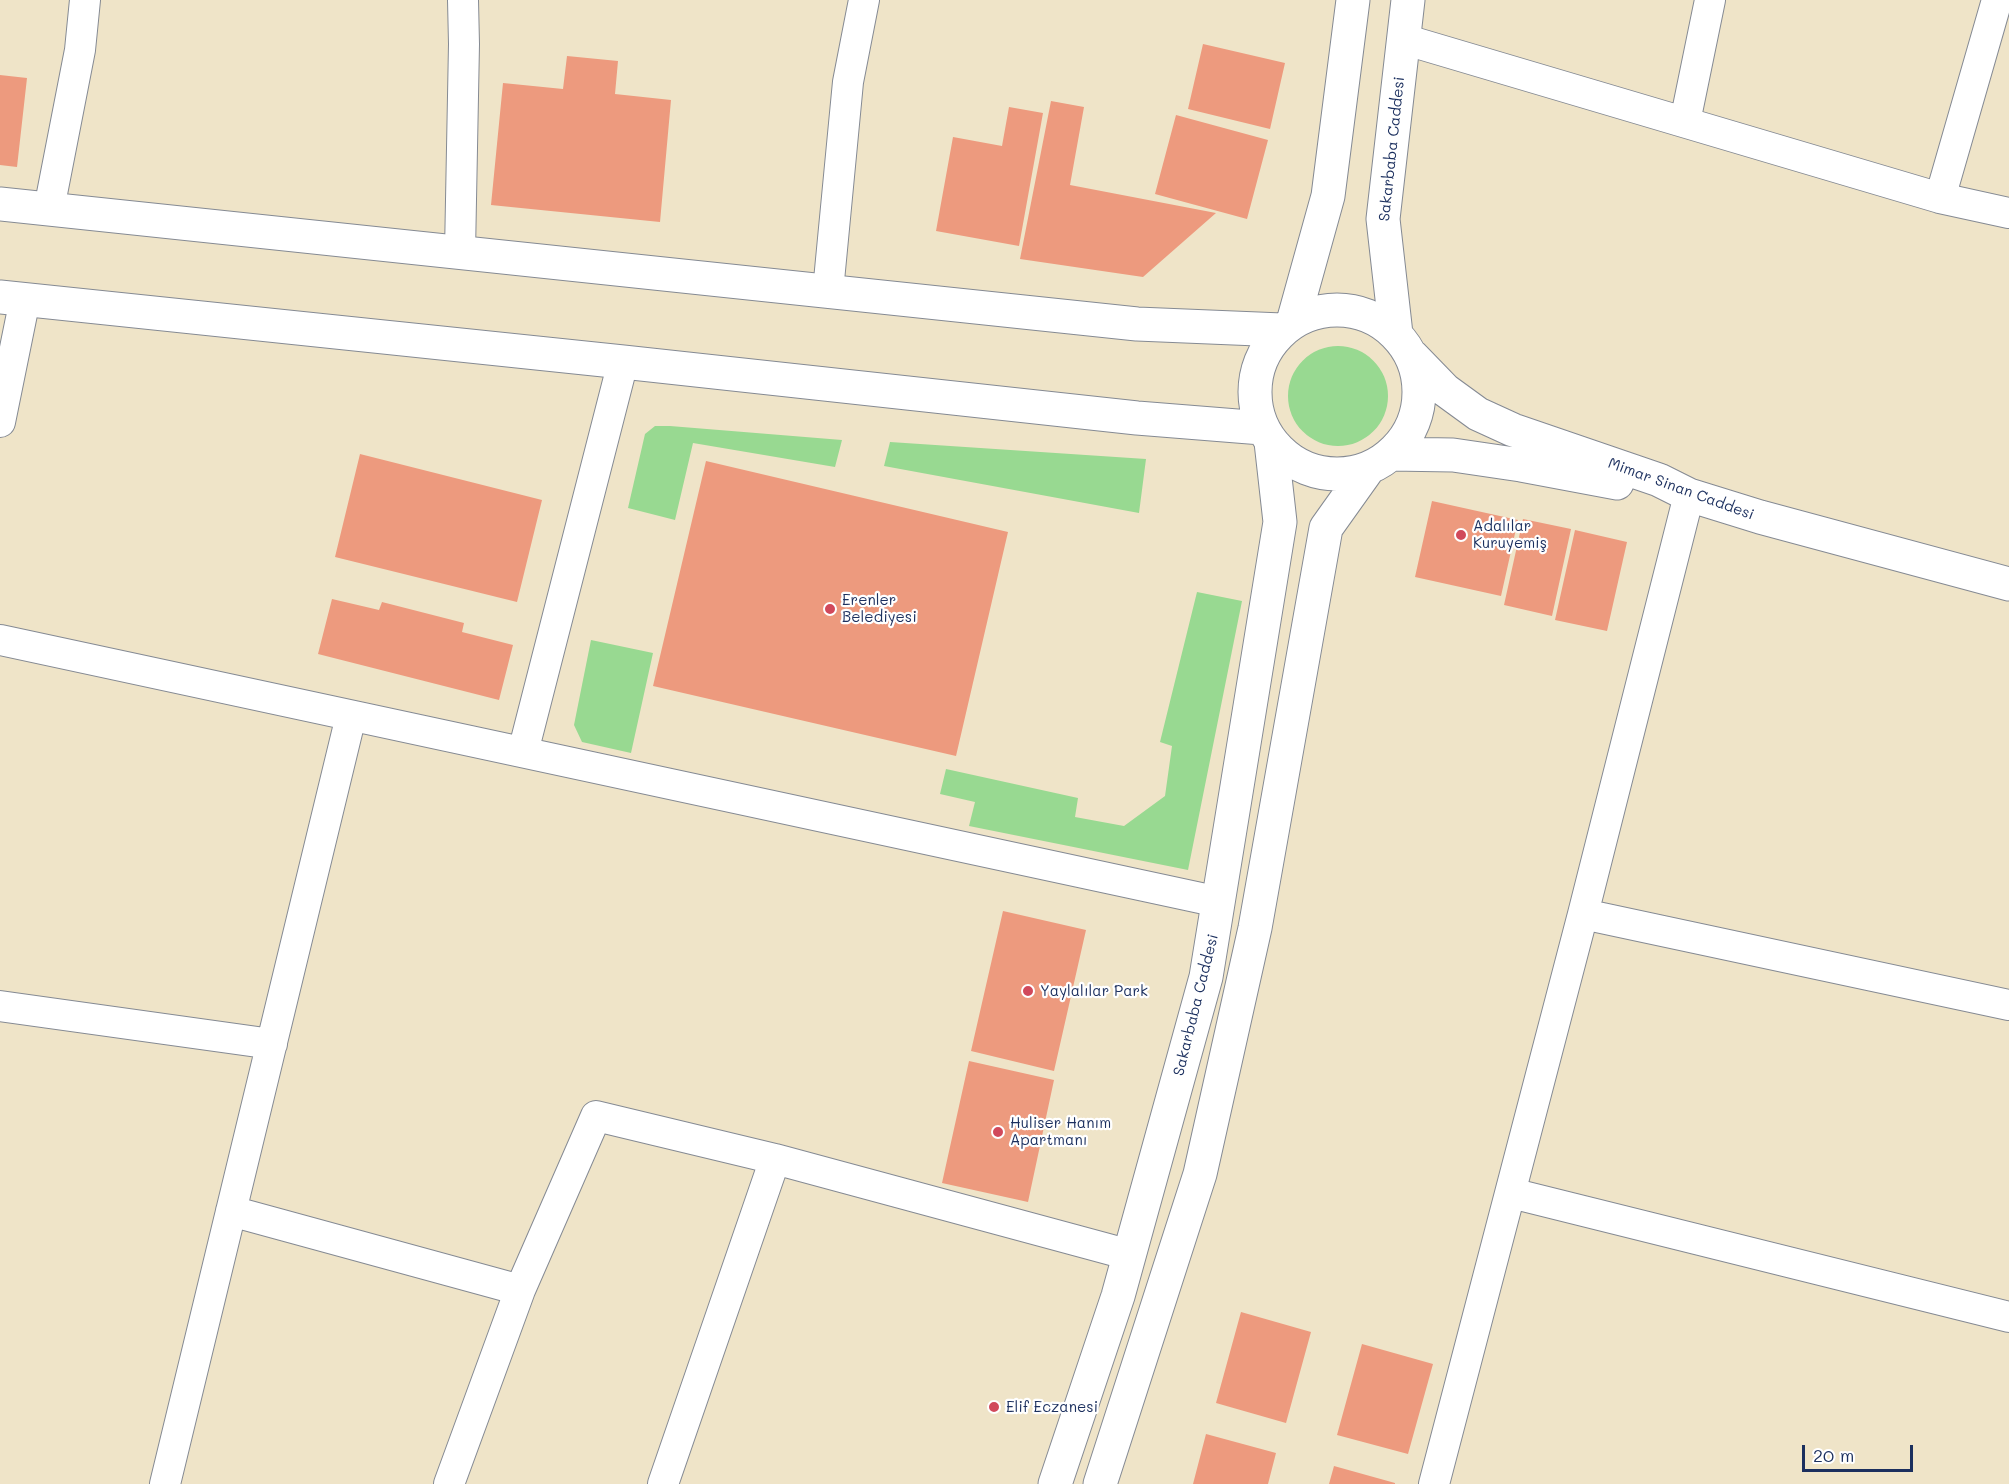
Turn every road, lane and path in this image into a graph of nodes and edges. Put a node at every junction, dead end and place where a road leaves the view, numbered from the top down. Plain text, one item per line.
1 (85, 0) edge
2 (463, 0) edge
3 (864, 0) edge
4 (1408, 0) edge
5 (1710, 0) edge
6 (1997, 0) edge
7 (1348, 1) edge
8 (1403, 39) junction
9 (1685, 122) junction
10 (1940, 198) junction
11 (0, 204) edge
12 (49, 209) junction
13 (2009, 213) edge
14 (459, 252) junction
15 (828, 291) junction
16 (12, 298) edge
17 (1288, 326) junction
18 (1404, 345) junction
19 (622, 362) junction
20 (0, 423) edge
21 (1267, 435) junction
22 (1379, 461) junction
23 (1689, 495) junction
24 (2009, 584) edge
25 (0, 640) edge
26 (351, 716) junction
27 (523, 752) junction
28 (1219, 902) junction
29 (1583, 914) junction
30 (2009, 1005) edge
31 (0, 1006) edge
32 (272, 1044) junction
33 (775, 1159) junction
34 (1510, 1193) junction
35 (231, 1211) junction
36 (1130, 1255) junction
37 (520, 1290) junction
38 (2009, 1317) edge
39 (165, 1484) edge
40 (449, 1484) edge
41 (663, 1484) edge
42 (1055, 1484) edge
43 (1100, 1484) edge
44 (1434, 1484) edge

1 - 12 street
2 - 14 street
3 - 15 street
4 - 8 main road, Sakarbaba Caddesi
5 - 9 street
6 - 10 street
7 - 17 main road
8 - 9 street
8 - 18 main road, Sakarbaba Caddesi
9 - 10 street
10 - 13 street
11 - 12 main road
12 - 14 main road
14 - 15 main road
15 - 17 main road
16 - 19 main road
16 - 20 street
17 - 18 main road
17 - 21 main road
18 - 22 main road
18 - 23 main road, Mimar Sinan Caddesi
19 - 21 main road
19 - 27 street
21 - 22 main road
21 - 28 main road, Sakarbaba Caddesi
22 - 23 main road
22 - 43 main road
23 - 24 main road, Mimar Sinan Caddesi
23 - 29 street
25 - 26 street
26 - 27 street
26 - 32 street
27 - 28 street
28 - 36 main road, Sakarbaba Caddesi
29 - 30 street
29 - 34 street
31 - 32 street
32 - 35 street
33 - 36 street
33 - 37 street
33 - 41 street
34 - 38 street
34 - 44 street
35 - 37 street
35 - 39 street
36 - 42 main road, Sakarbaba Caddesi
37 - 40 street

